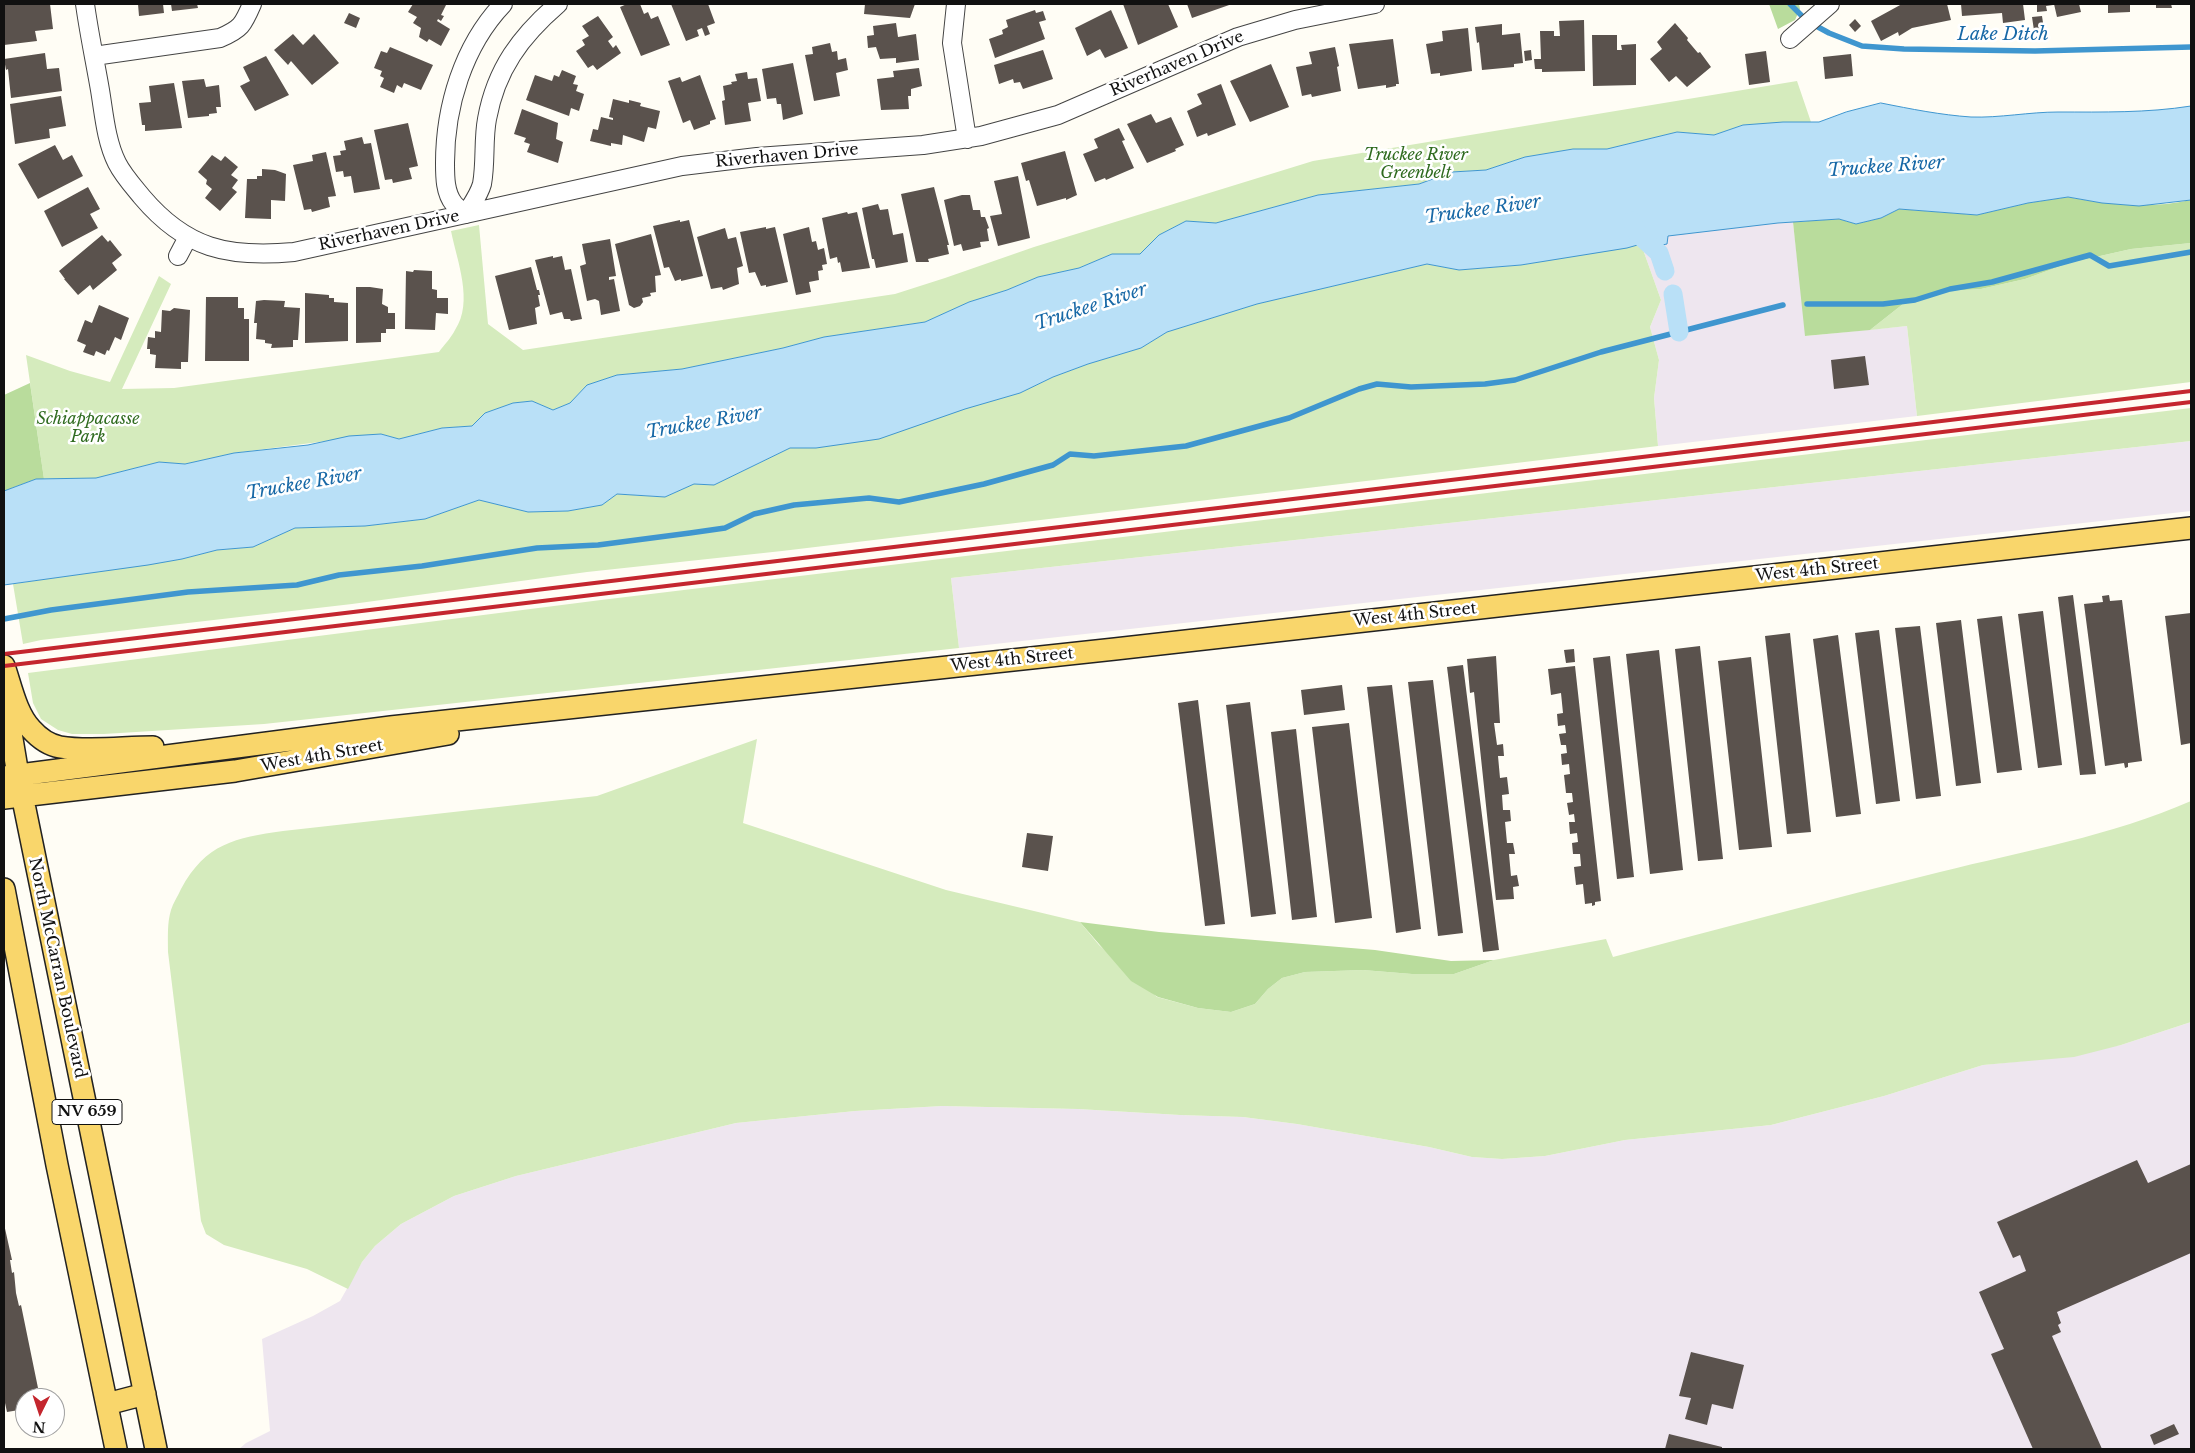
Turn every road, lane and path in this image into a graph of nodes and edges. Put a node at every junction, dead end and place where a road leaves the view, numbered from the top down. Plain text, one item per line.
1 (85, 4) edge
2 (252, 4) edge
3 (503, 4) edge
4 (558, 4) edge
5 (956, 4) edge
6 (1375, 4) edge
7 (1830, 4) edge
8 (1790, 39) dead end
9 (94, 56) junction
10 (967, 139) junction
11 (466, 214) junction
12 (188, 237) junction
13 (178, 256) dead end
14 (2191, 528) edge
15 (4, 666) edge
16 (4, 691) edge
17 (638, 702) junction
18 (20, 729) junction
19 (207, 751) junction
20 (12, 786) edge
21 (4, 889) edge
22 (145, 1394) junction
23 (107, 1404) junction
24 (116, 1449) edge
25 (156, 1449) edge

1 - 9 street, Riverhaven Drive
2 - 9 street
3 - 11 street
4 - 11 street
5 - 10 street
6 - 10 street, Riverhaven Drive
7 - 8 street
9 - 12 street, Riverhaven Drive
10 - 11 street, Riverhaven Drive
11 - 12 street, Riverhaven Drive
12 - 13 street
14 - 17 main road, West 4th Street
15 - 18 main road
16 - 18 main road, North McCarran Boulevard / NV 659
17 - 19 main road, West 4th Street
17 - 20 main road, West 4th Street
18 - 19 main road
18 - 20 main road, North McCarran Boulevard / NV 659
19 - 20 main road, West 4th Street
20 - 22 main road, North McCarran Boulevard / NV 659
21 - 23 main road, NV 659
22 - 23 main road
22 - 25 main road, North McCarran Boulevard / NV 659
23 - 24 main road, NV 659

